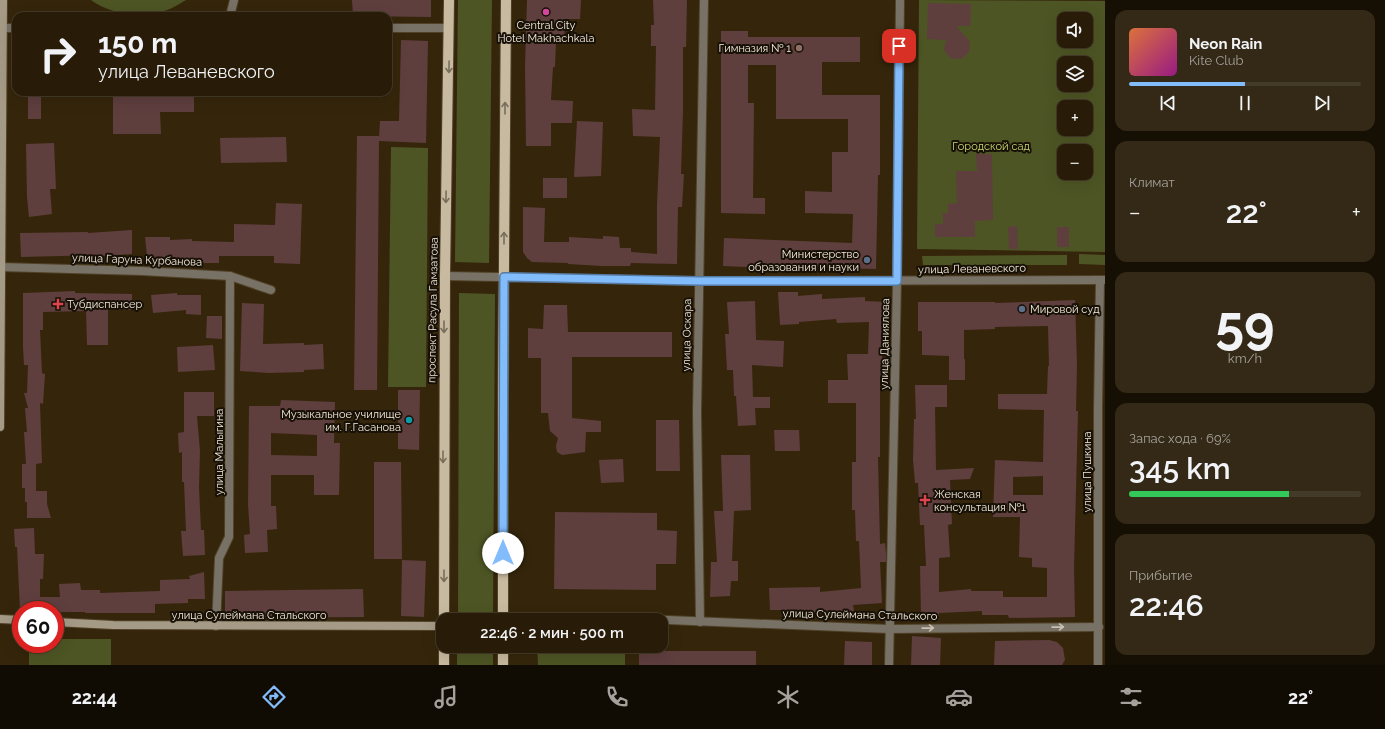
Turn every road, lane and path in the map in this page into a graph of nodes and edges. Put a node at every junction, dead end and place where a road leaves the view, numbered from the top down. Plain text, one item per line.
1 (3, 0) edge
2 (234, 0) edge
3 (450, 0) edge
4 (506, 0) edge
5 (704, 0) edge
6 (900, 0) edge
7 (231, 12) edge
8 (1, 28) edge
9 (12, 28) edge
10 (392, 28) edge
11 (449, 28) junction
12 (1, 267) edge
13 (230, 276) junction
14 (444, 276) junction
15 (504, 277) junction
16 (1102, 280) edge
17 (699, 281) junction
18 (897, 281) junction
19 (271, 290) dead end
20 (0, 427) edge
21 (444, 613) edge
22 (503, 613) edge
23 (0, 619) edge
24 (12, 620) edge
25 (668, 620) edge
26 (12, 621) edge
27 (0, 622) edge
28 (700, 622) junction
29 (64, 623) edge
30 (64, 624) edge
31 (216, 626) junction
32 (1099, 627) junction
33 (436, 628) edge
34 (436, 628) edge
35 (889, 629) junction
36 (444, 653) edge
37 (503, 653) edge
38 (444, 665) edge
39 (503, 665) edge
40 (889, 665) edge
41 (1098, 665) edge

1 - 8 main road
2 - 7 street
3 - 11 main road, проспект Расула Гамзатова
15 -> 4 main road
5 - 17 street, улица Оскара
6 - 18 street, улица Даниялова
8 - 9 street
8 - 12 main road
10 - 11 street
11 -> 14 main road, проспект Расула Гамзатова
12 - 13 street, улица Гаруна Курбанова
12 - 20 main road
13 - 19 street, улица Гаруна Курбанова
13 - 31 street, улица Малыгина
14 - 15 street, улица Леваневского
14 -> 21 main road, проспект Расула Гамзатова
15 - 17 street, улица Леваневского
15 - 22 main road
16 - 18 street, улица Леваневского
16 - 32 street, улица Пушкина
17 - 18 street, улица Леваневского
17 - 28 street, улица Оскара
18 - 35 street, улица Даниялова
23 - 24 main road
25 - 28 street, улица Сулеймана Стальского
26 - 27 main road
28 - 35 street, улица Сулеймана Стальского
29 - 31 main road, улица Сулеймана Стальского
30 - 34 main road, улица Сулеймана Стальского
31 - 33 main road, улица Сулеймана Стальского
35 -> 32 street, улица Сулеймана Стальского
32 - 41 street, улица Пушкина
35 - 40 street, улица Даниялова
36 - 38 main road
37 - 39 main road

